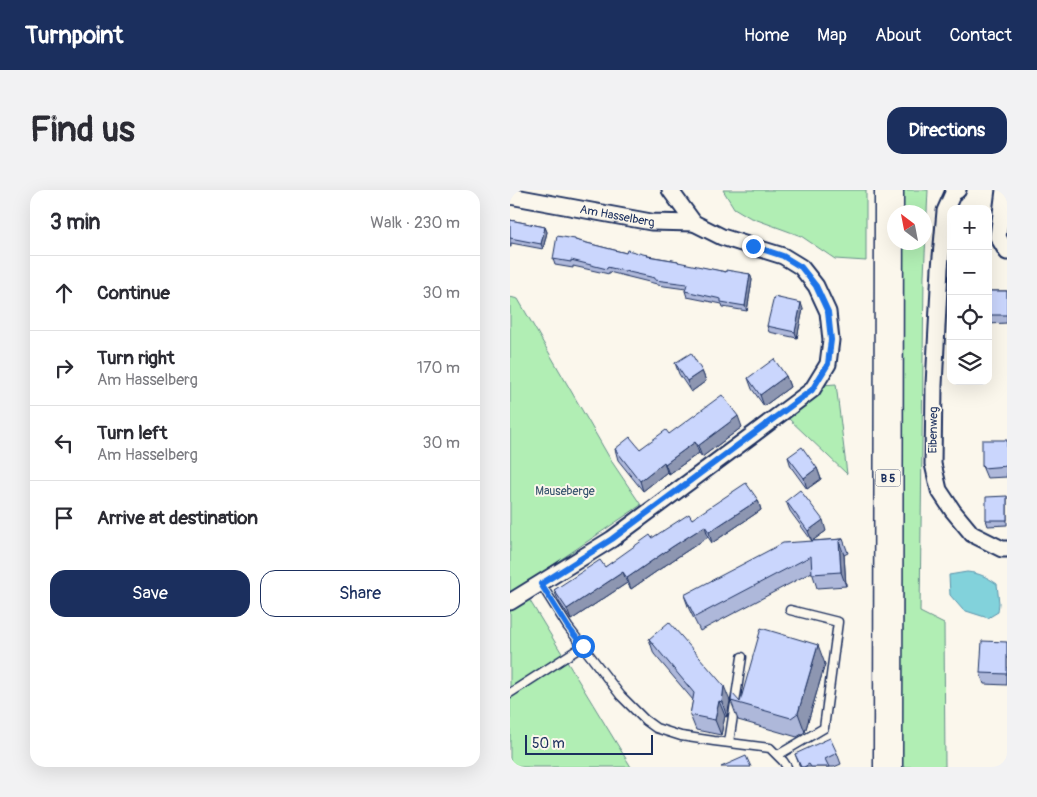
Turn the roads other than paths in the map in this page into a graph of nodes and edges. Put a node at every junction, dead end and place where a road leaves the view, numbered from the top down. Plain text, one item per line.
1 (670, 190) edge
2 (889, 190) edge
3 (958, 190) edge
4 (1004, 190) edge
5 (510, 196) edge
6 (948, 205) edge
7 (947, 206) edge
8 (694, 222) junction
9 (993, 237) edge
10 (947, 240) edge
11 (1007, 252) edge
12 (1007, 549) edge
13 (541, 584) junction
14 (510, 602) edge
15 (790, 610) dead end
16 (583, 646) junction
17 (742, 657) dead end
18 (510, 693) edge
19 (729, 742) junction
20 (778, 755) junction
21 (787, 767) edge
22 (888, 767) edge

1 - 8 street, Am Hasselberg
2 - 22 highway, B 5
3 - 6 street, Eibenweg
4 - 9 street
5 - 8 street, Am Hasselberg
7 - 10 street, Eibenweg
8 - 13 street, Am Hasselberg
9 - 11 street
10 - 12 street, Eibenweg
13 - 14 street, Am Hasselberg
13 - 16 lane
15 - 20 lane
16 - 18 lane
16 - 19 lane
17 - 19 lane
19 - 20 lane
20 - 21 lane

